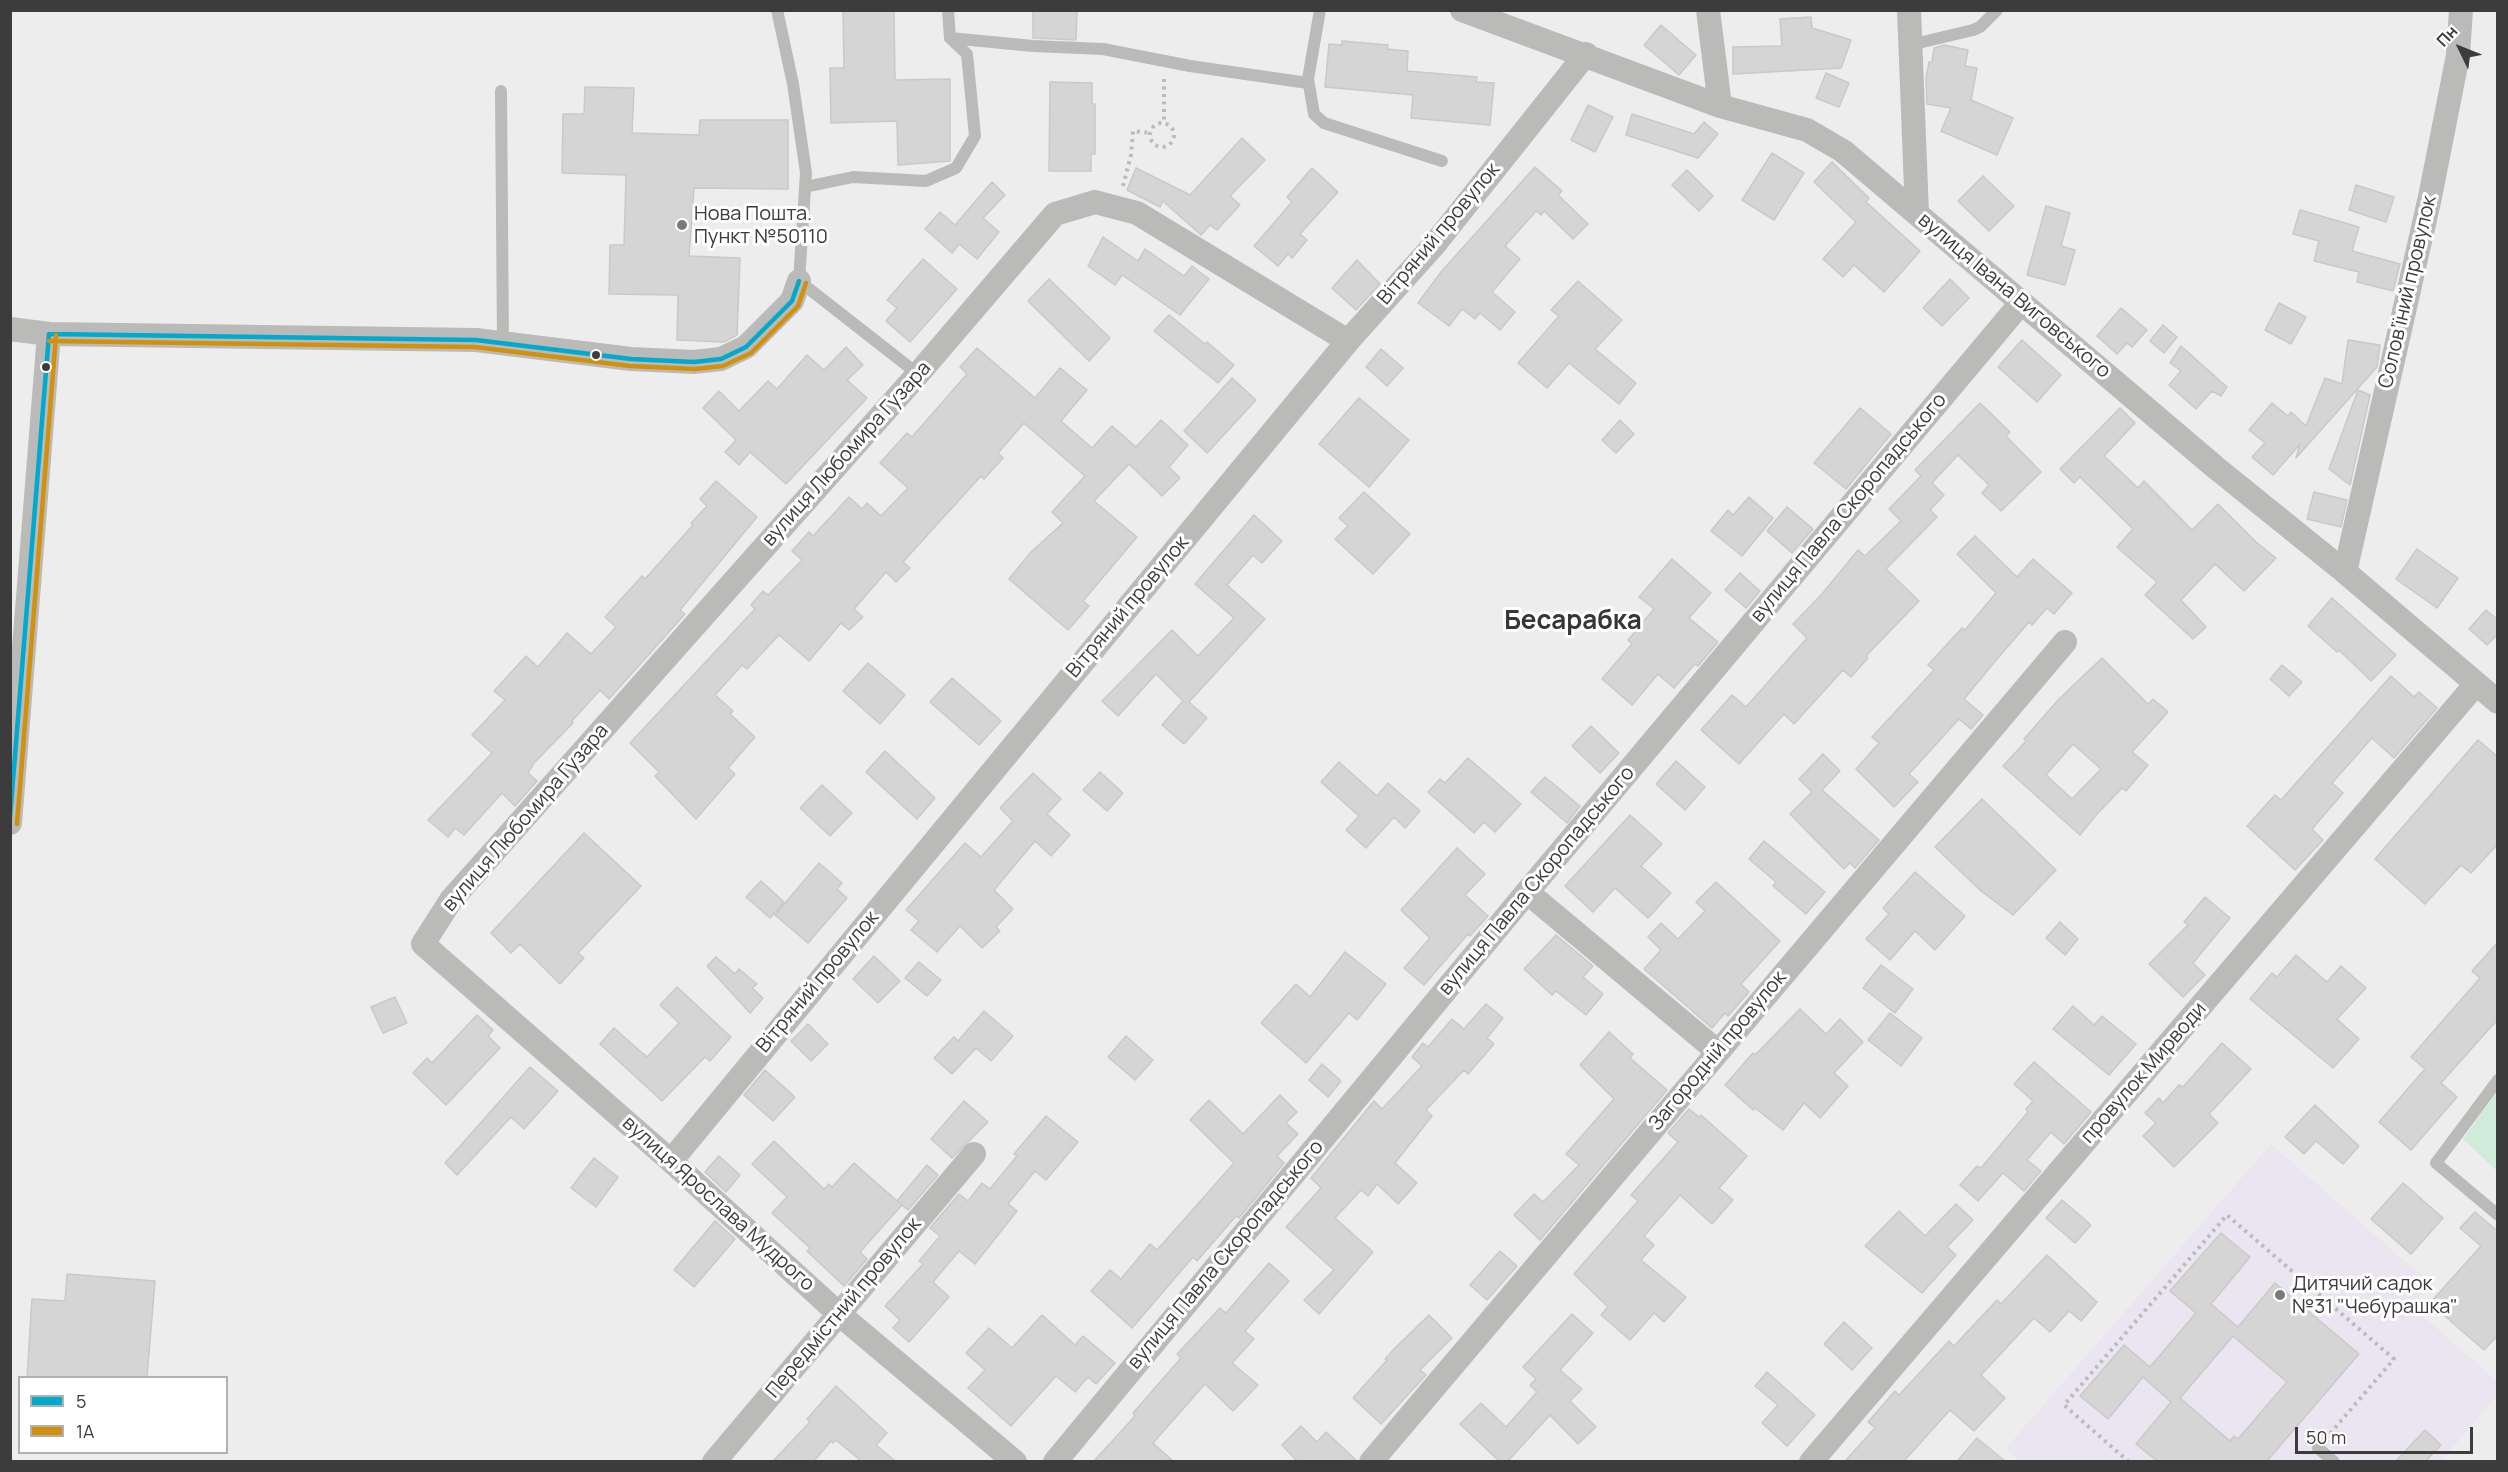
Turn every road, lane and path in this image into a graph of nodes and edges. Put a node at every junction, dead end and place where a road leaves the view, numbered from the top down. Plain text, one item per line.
1 (777, 10) edge
2 (948, 10) edge
3 (1320, 10) edge
4 (1462, 10) edge
5 (1708, 10) edge
6 (1909, 10) edge
7 (1997, 10) edge
8 (2461, 10) edge
9 (950, 38) junction
10 (1910, 45) junction
11 (1586, 54) junction
12 (1164, 73) dead end
13 (1308, 83) junction
14 (501, 91) dead end
15 (1720, 106) junction
16 (1164, 123) junction
17 (1150, 133) junction
18 (1442, 161) dead end
19 (1128, 170) dead end
20 (806, 187) junction
21 (1917, 214) junction
22 (799, 281) junction
23 (2021, 303) junction
24 (10, 329) edge
25 (49, 334) junction
26 (1348, 340) junction
27 (503, 344) junction
28 (918, 374) junction
29 (2345, 572) junction
30 (2065, 642) dead end
31 (2476, 684) junction
32 (2498, 702) edge
33 (10, 823) edge
34 (1527, 892) junction
35 (423, 944) joint
36 (1718, 1051) junction
37 (2498, 1080) edge
38 (974, 1154) dead end
39 (671, 1161) junction
40 (2498, 1215) edge
41 (839, 1314) junction
42 (2318, 1448) joint
43 (714, 1461) edge
44 (1015, 1461) edge
45 (1056, 1461) edge
46 (1371, 1461) edge
47 (1811, 1461) edge
48 (2129, 1461) edge
49 (2334, 1461) edge

1 - 20 lane
2 - 9 lane
3 - 13 lane
4 - 11 street, вулиця Івана Виговського
5 - 15 street
6 - 10 street
7 - 10 lane
8 - 29 street, Соловʼїний провулок
9 - 13 lane
9 - 20 lane
10 - 21 street
11 - 15 street, вулиця Івана Виговського
11 - 26 street, Вітряний провулок
12 - 16 path
13 - 18 lane
14 - 27 lane
15 - 21 street, вулиця Івана Виговського
16 - 17 path
16 - 17 path
17 - 19 path
20 - 22 lane
21 - 23 street, вулиця Івана Виговського
22 - 27 street
22 - 28 lane
23 - 29 street, вулиця Івана Виговського
23 - 34 street, вулиця Павла Скоропадського
24 - 25 street
25 - 27 street
25 - 33 street
26 - 28 street, вулиця Любомира Гузара
26 - 39 street, Вітряний провулок
28 - 35 street, вулиця Любомира Гузара
29 - 31 street, вулиця Івана Виговського
30 - 36 street, Загородній провулок
31 - 32 street, вулиця Івана Виговського
31 - 47 street, провулок Мирводи
34 - 36 street
34 - 45 street, вулиця Павла Скоропадського
35 - 39 street, вулиця Ярослава Мудрого
36 - 46 street, Загородній провулок
37 - 40 lane
38 - 41 street, Передмістний провулок
39 - 41 street, вулиця Ярослава Мудрого
41 - 43 street, Передмістний провулок
41 - 44 street, вулиця Ярослава Мудрого
42 - 48 path
42 - 49 lane

